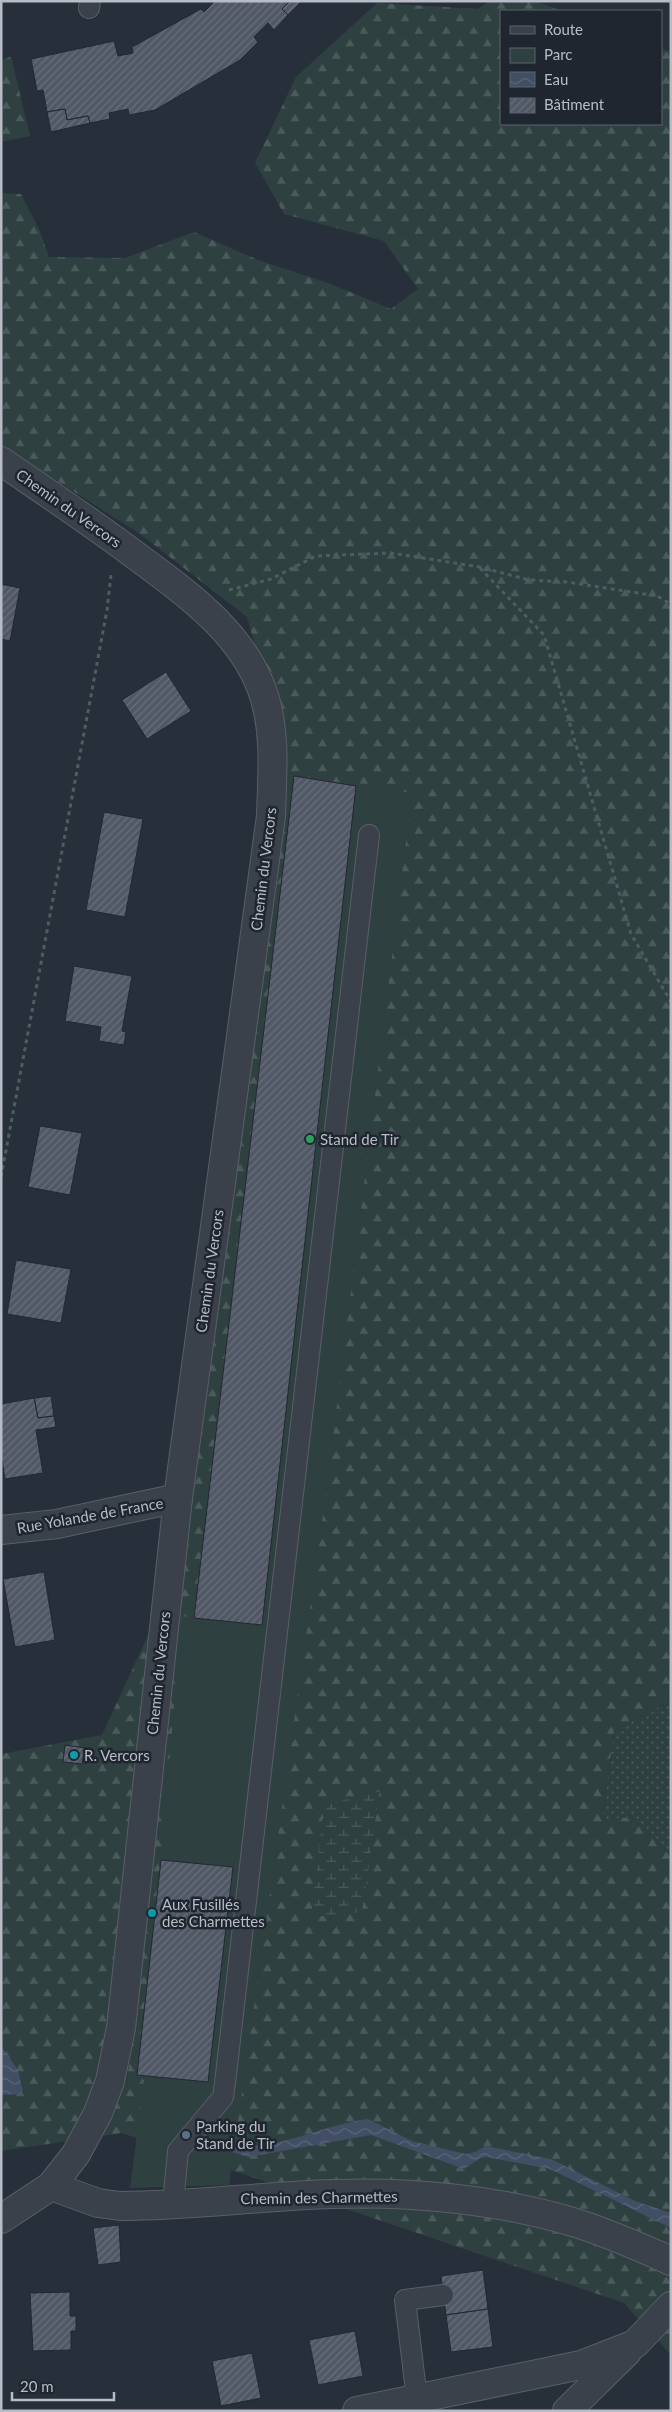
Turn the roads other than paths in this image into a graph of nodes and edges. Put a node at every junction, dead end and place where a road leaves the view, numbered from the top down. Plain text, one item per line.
1 (1, 461) edge
2 (369, 835) dead end
3 (178, 1498) junction
4 (1, 1530) edge
5 (51, 2186) junction
6 (173, 2204) junction
7 (1, 2219) edge
8 (671, 2261) edge
9 (443, 2295) dead end
10 (671, 2306) edge
11 (635, 2344) junction
12 (416, 2399) junction
13 (357, 2411) edge
14 (567, 2411) edge

1 - 3 street, Chemin du Vercors
2 - 6 lane
3 - 4 street, Rue Yolande de France
3 - 5 street, Chemin du Vercors
5 - 6 street, Chemin des Charmettes
5 - 7 street
6 - 8 street, Chemin des Charmettes
9 - 12 lane
10 - 11 street
11 - 12 street
11 - 14 street
12 - 13 street

